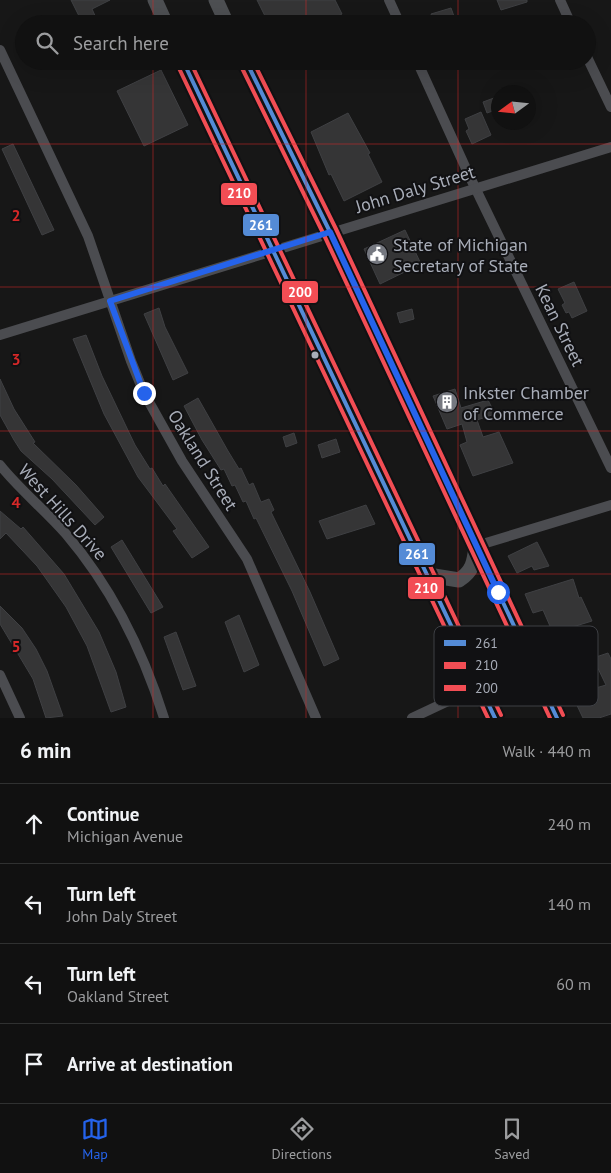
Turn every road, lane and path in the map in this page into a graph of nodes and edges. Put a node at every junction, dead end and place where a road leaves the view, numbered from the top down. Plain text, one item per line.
1 (155, 0) edge
2 (164, 0) edge
3 (216, 0) edge
4 (389, 0) edge
5 (560, 0) edge
6 (162, 15) edge
7 (164, 15) edge
8 (224, 15) edge
9 (396, 15) edge
10 (567, 15) edge
11 (0, 50) edge
12 (187, 70) edge
13 (250, 70) edge
14 (421, 70) edge
15 (593, 70) edge
16 (611, 107) edge
17 (611, 147) edge
18 (476, 188) junction
19 (330, 232) junction
20 (272, 251) junction
21 (110, 301) junction
22 (0, 334) edge
23 (0, 465) edge
24 (611, 468) edge
25 (611, 505) edge
26 (476, 546) junction
27 (428, 575) junction
28 (452, 626) edge
29 (514, 626) edge
30 (0, 675) edge
31 (438, 706) edge
32 (490, 706) edge
33 (551, 706) edge
34 (20, 718) edge
35 (164, 718) edge
36 (316, 718) edge
37 (412, 718) edge
38 (496, 718) edge
39 (557, 718) edge

1 - 6 main road
2 - 7 main road
3 - 8 main road
4 - 9 street
5 - 10 street
11 - 21 street, Oakland Street
12 - 20 main road
13 - 19 main road
14 - 18 street, Kean Street
15 - 16 street
17 - 18 street, John Daly Street
18 - 19 street, John Daly Street
18 - 24 street, Kean Street
19 - 20 street, John Daly Street
19 - 26 main road
20 - 21 street, John Daly Street
20 - 27 main road
21 - 22 street, John Daly Street
21 - 36 street, Oakland Street
23 - 35 street, West Hills Drive
25 - 26 street
26 - 27 main road
26 - 29 main road
27 - 28 main road
30 - 34 street
31 - 37 street
32 - 38 main road
33 - 39 main road

